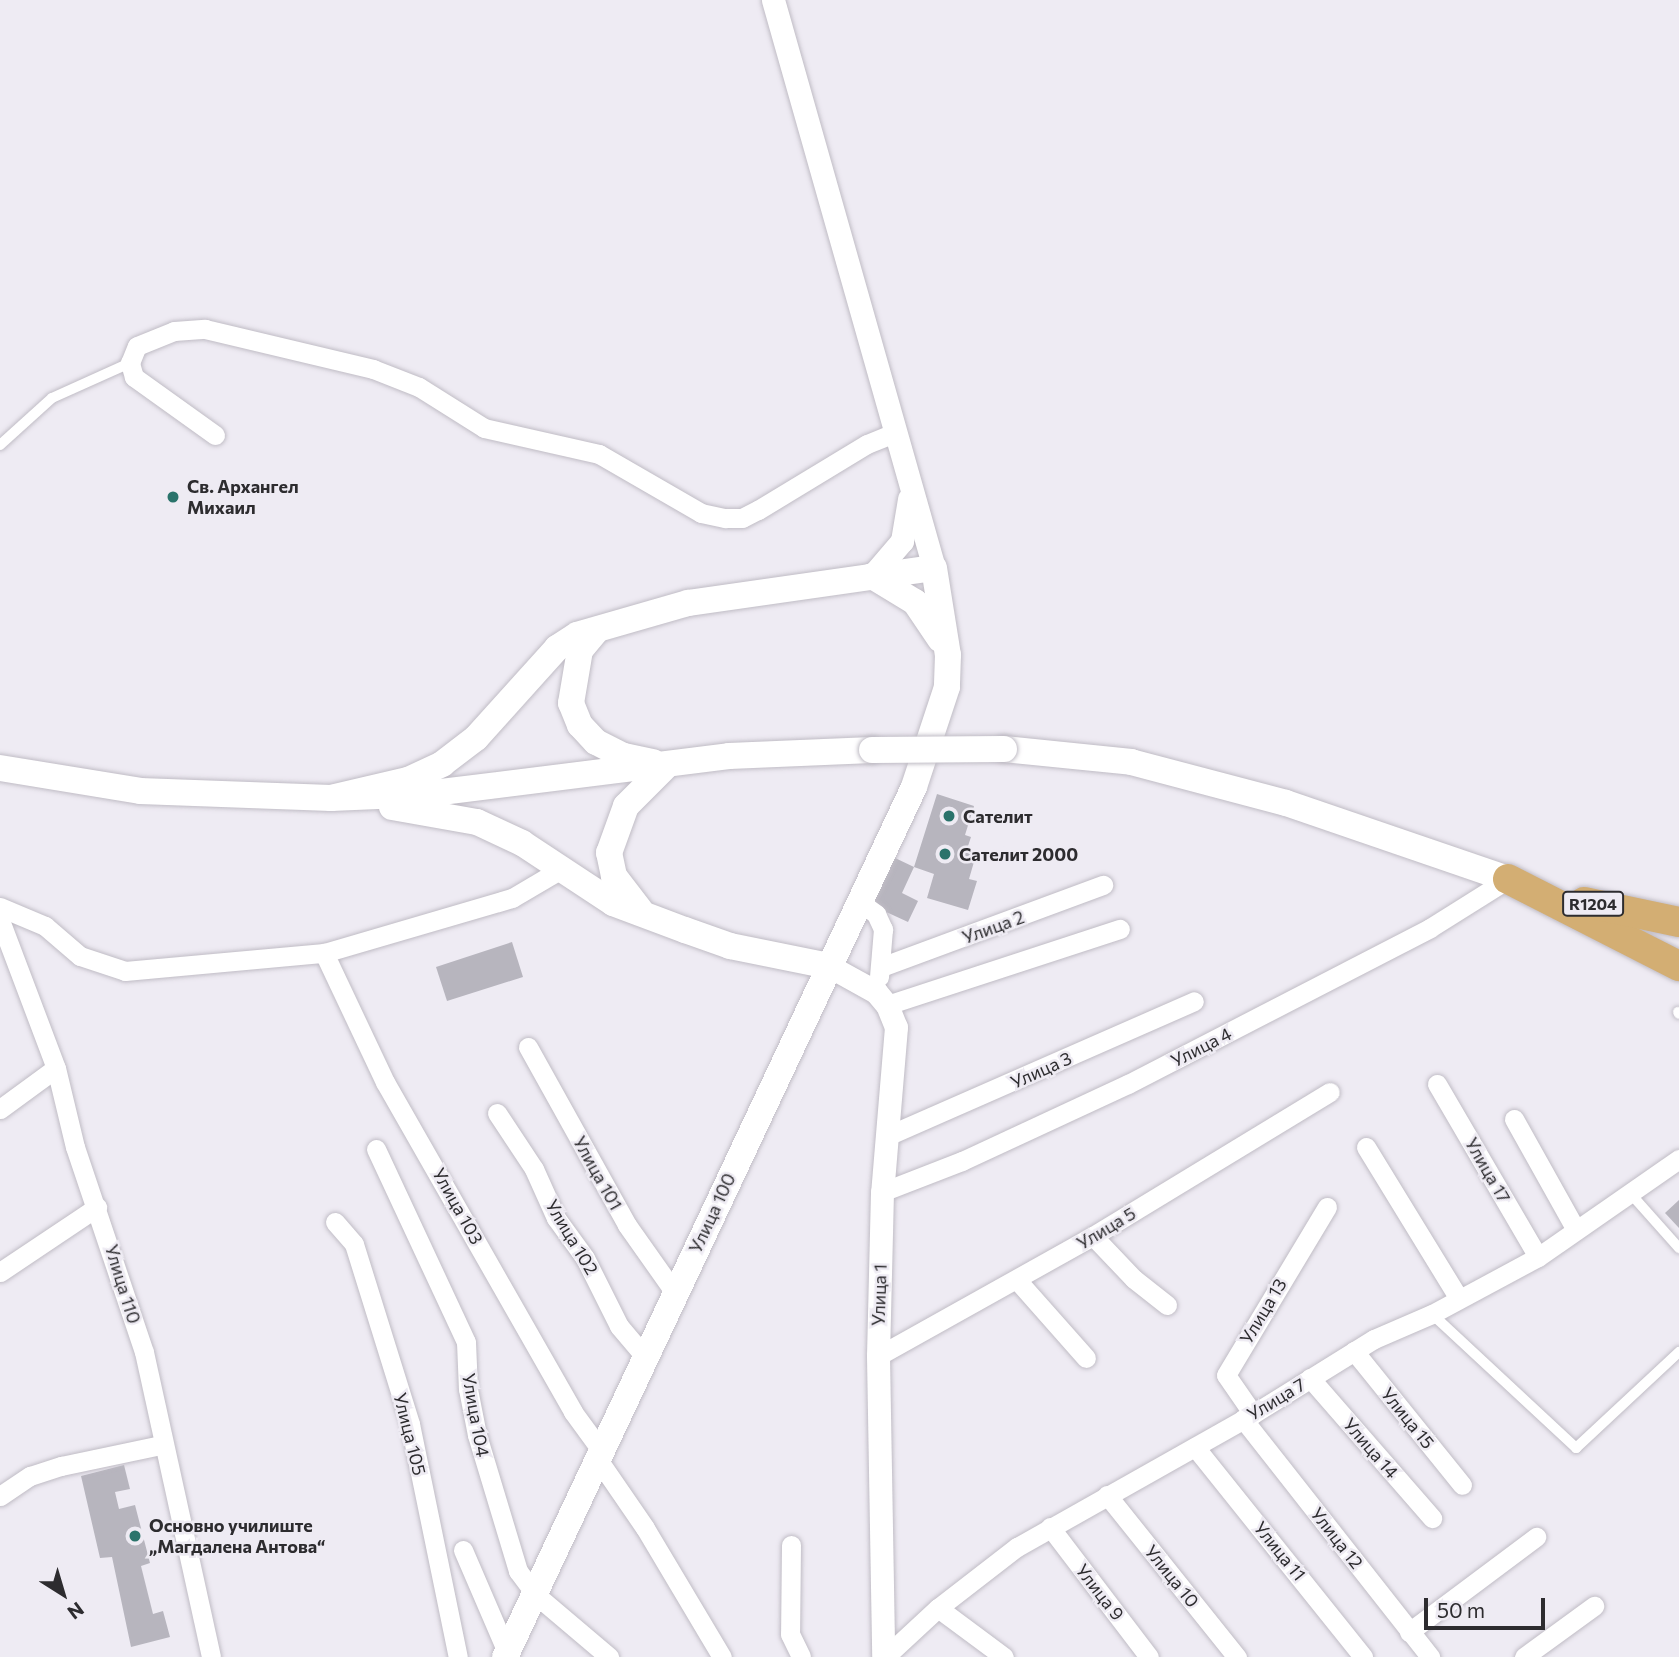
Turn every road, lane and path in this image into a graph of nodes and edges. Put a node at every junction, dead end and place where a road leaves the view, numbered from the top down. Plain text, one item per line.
1 (773, 0) edge
2 (130, 363) junction
3 (894, 433) junction
4 (215, 435) dead end
5 (0, 445) edge
6 (909, 486) junction
7 (934, 568) junction
8 (872, 576) junction
9 (601, 626) junction
10 (947, 655) junction
11 (667, 765) junction
12 (0, 768) edge
13 (331, 798) junction
14 (563, 868) junction
15 (1508, 879) junction
16 (1103, 885) dead end
17 (861, 903) junction
18 (0, 906) edge
19 (640, 910) junction
20 (1582, 913) junction
21 (0, 920) edge
22 (1679, 922) edge
23 (1120, 929) dead end
24 (3, 943) edge
25 (1679, 948) edge
26 (324, 953) junction
27 (829, 966) junction
28 (1679, 966) edge
29 (881, 967) junction
30 (882, 998) junction
31 (1194, 1001) dead end
32 (528, 1046) dead end
33 (56, 1068) junction
34 (1437, 1084) dead end
35 (1330, 1092) dead end
36 (0, 1110) edge
37 (497, 1113) dead end
38 (1514, 1119) dead end
39 (887, 1136) junction
40 (1366, 1147) dead end
41 (376, 1149) dead end
42 (1679, 1159) edge
43 (882, 1192) junction
44 (1630, 1193) junction
45 (97, 1207) junction
46 (1327, 1207) dead end
47 (335, 1222) dead end
48 (1576, 1230) junction
49 (1093, 1236) junction
50 (1679, 1248) edge
51 (1538, 1257) junction
52 (0, 1272) edge
53 (1017, 1280) junction
54 (675, 1293) junction
55 (1459, 1299) junction
56 (1167, 1305) dead end
57 (1433, 1314) junction
58 (1354, 1351) junction
59 (1679, 1352) edge
60 (878, 1356) junction
61 (1086, 1358) dead end
62 (647, 1359) junction
63 (1310, 1378) junction
64 (1248, 1417) junction
65 (162, 1445) junction
66 (1195, 1447) junction
67 (601, 1457) junction
68 (1462, 1485) dead end
69 (1107, 1495) junction
70 (0, 1496) edge
71 (1432, 1518) dead end
72 (1050, 1527) junction
73 (1536, 1537) dead end
74 (791, 1545) dead end
75 (463, 1550) dead end
76 (536, 1595) junction
77 (1594, 1606) dead end
78 (938, 1608) junction
79 (1409, 1632) junction
80 (506, 1654) edge
81 (211, 1657) edge
82 (458, 1657) edge
83 (609, 1657) edge
84 (722, 1657) edge
85 (801, 1657) edge
86 (884, 1657) edge
87 (1004, 1657) edge
88 (1149, 1657) edge
89 (1237, 1657) edge
90 (1363, 1657) edge
91 (1430, 1657) edge
92 (1524, 1657) edge

1 - 3 street
2 - 3 street
2 - 4 street
2 - 5 lane
3 - 6 street
6 - 7 street
6 - 8 street
7 - 8 main road
7 - 10 main road, Улица 100
8 - 9 main road
8 - 10 main road
9 - 11 main road
9 - 13 main road
10 - 17 main road, Улица 100
11 - 13 main road, R1204
11 - 15 main road, R1204, bridge
11 - 19 main road
12 - 13 main road, R1204
13 - 14 main road
14 - 19 main road
14 - 26 street
15 - 20 main road, R1204
15 - 22 main road, R1204
15 - 43 street, Улица 4
16 - 29 street, Улица 2
17 - 27 main road, Улица 100
17 - 29 street
18 - 26 street
19 - 27 main road
20 - 25 main road, R1204
20 - 28 main road, R1204
21 - 24 street, Улица 110
23 - 30 street
24 - 33 street, Улица 110
26 - 67 street, Улица 103
27 - 30 street
27 - 54 main road, Улица 100
29 - 30 street
30 - 39 street, Улица 1
31 - 39 street, Улица 3
32 - 54 street, Улица 101
33 - 36 street
33 - 45 street, Улица 110
34 - 51 street, Улица 17
35 - 49 street, Улица 5
37 - 62 street, Улица 102
38 - 48 street
39 - 43 street, Улица 1
40 - 55 street
41 - 76 street, Улица 104
42 - 44 street, Улица 7
43 - 60 street, Улица 1
44 - 48 street, Улица 7
44 - 50 lane
45 - 52 street
45 - 65 street, Улица 110
46 - 64 street, Улица 13
47 - 82 street, Улица 105
48 - 51 street, Улица 7
49 - 53 street, Улица 5
49 - 56 street
51 - 55 street, Улица 7
53 - 60 street, Улица 5
53 - 61 street
54 - 62 main road, Улица 100
55 - 57 street, Улица 7
57 - 58 street, Улица 7
57 - 59 lane
58 - 63 street, Улица 7
58 - 68 street, Улица 15
60 - 86 street, Улица 1
62 - 67 main road, Улица 100
63 - 64 street, Улица 7
63 - 71 street, Улица 14
64 - 66 street, Улица 7
64 - 79 street, Улица 12
65 - 70 street
65 - 81 street, Улица 110
66 - 69 street, Улица 7
66 - 90 street, Улица 11
67 - 76 main road, Улица 100
67 - 84 street
69 - 72 street, Улица 7
69 - 89 street, Улица 10
72 - 78 street, Улица 7
72 - 88 street, Улица 9
73 - 79 street
74 - 85 street
75 - 80 street
76 - 80 main road, Улица 100
76 - 83 street, Улица 104
77 - 92 street
78 - 86 street, Улица 7
78 - 87 street
79 - 91 street, Улица 12

